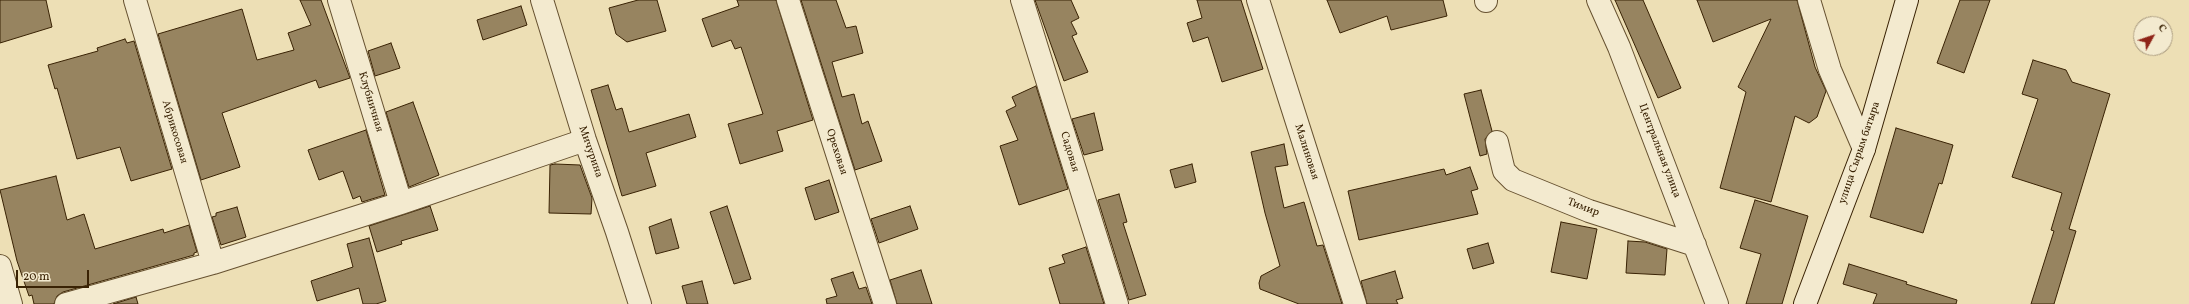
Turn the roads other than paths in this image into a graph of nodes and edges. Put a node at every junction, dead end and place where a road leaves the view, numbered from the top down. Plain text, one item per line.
1 (135, 0) edge
2 (339, 0) edge
3 (542, 0) edge
4 (788, 0) edge
5 (1022, 0) edge
6 (1258, 0) edge
7 (1598, 0) edge
8 (1809, 0) edge
9 (1907, 0) edge
10 (585, 140) junction
11 (1497, 142) dead end
12 (1864, 149) junction
13 (401, 203) junction
14 (1695, 245) junction
15 (213, 263) junction
16 (0, 266) edge
17 (11, 304) edge
18 (66, 304) edge
19 (640, 304) edge
20 (885, 304) edge
21 (1117, 304) edge
22 (1355, 304) edge
23 (1717, 304) edge
24 (1805, 304) edge

1 - 15 street, Абрикосовая
2 - 13 street, Клубничная
3 - 10 street, Мичурина
4 - 20 street, Ореховая
5 - 21 street, Садовая
6 - 22 street, Малиновая
7 - 14 street, Центральная улица
8 - 12 street
9 - 12 street, улица Сырым батыра
10 - 13 street
10 - 19 street, Мичурина
11 - 14 street, Тимир
12 - 24 street, улица Сырым батыра
13 - 15 street
14 - 23 street, Центральная улица
15 - 18 street
16 - 17 street

